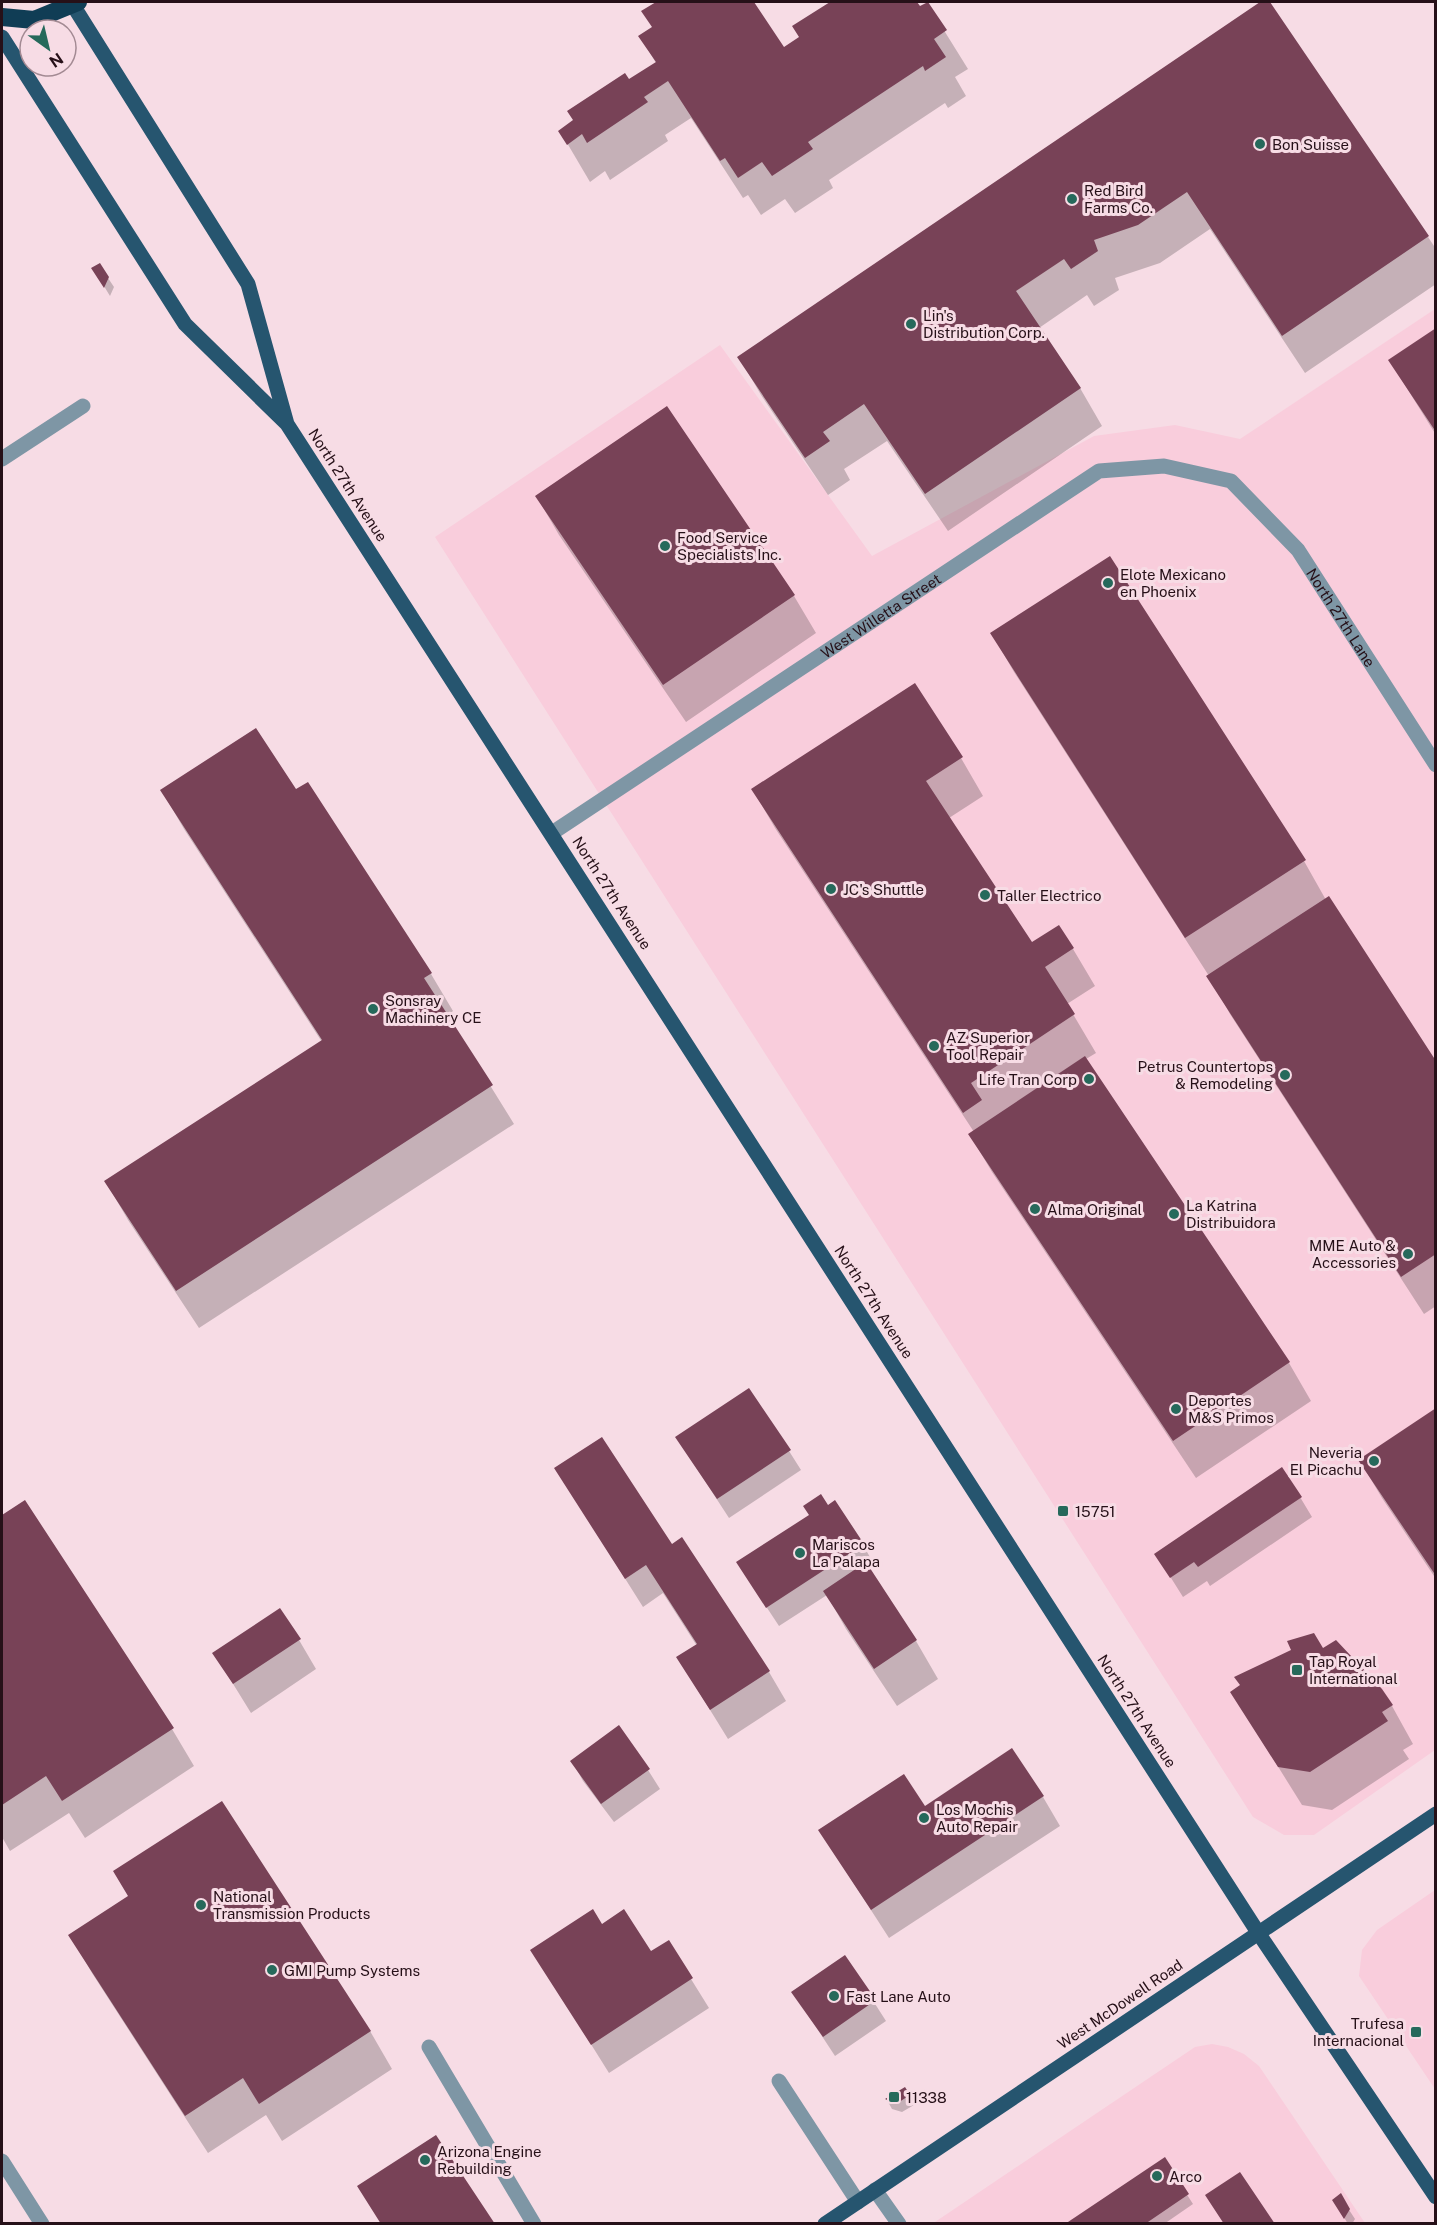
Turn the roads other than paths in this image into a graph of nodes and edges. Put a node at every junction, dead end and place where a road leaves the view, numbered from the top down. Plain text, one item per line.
1 (74, 3) edge
2 (2, 17) edge
3 (2, 37) edge
4 (83, 406) dead end
5 (287, 424) junction
6 (2, 459) edge
7 (1231, 481) joint
8 (1436, 765) edge
9 (552, 833) junction
10 (1436, 1814) edge
11 (1259, 1934) junction
12 (429, 2047) dead end
13 (780, 2081) dead end
14 (2, 2161) edge
15 (875, 2190) junction
16 (1436, 2197) edge
17 (858, 2202) junction
18 (42, 2223) edge
19 (534, 2223) edge
20 (825, 2223) edge
21 (899, 2223) edge

1 - 2 highway
1 - 5 main road, North 27th Avenue
3 - 5 main road, North 27th Avenue
4 - 6 street
5 - 9 main road, North 27th Avenue
7 - 8 street, North 27th Lane
7 - 9 street, West Willetta Street
9 - 11 main road, North 27th Avenue
10 - 11 main road, West McDowell Road
11 - 15 main road, West McDowell Road
11 - 16 main road, North 27th Avenue
12 - 19 street
13 - 17 street
14 - 18 street
15 - 17 main road, West McDowell Road
15 - 21 street
17 - 20 main road, West McDowell Road

